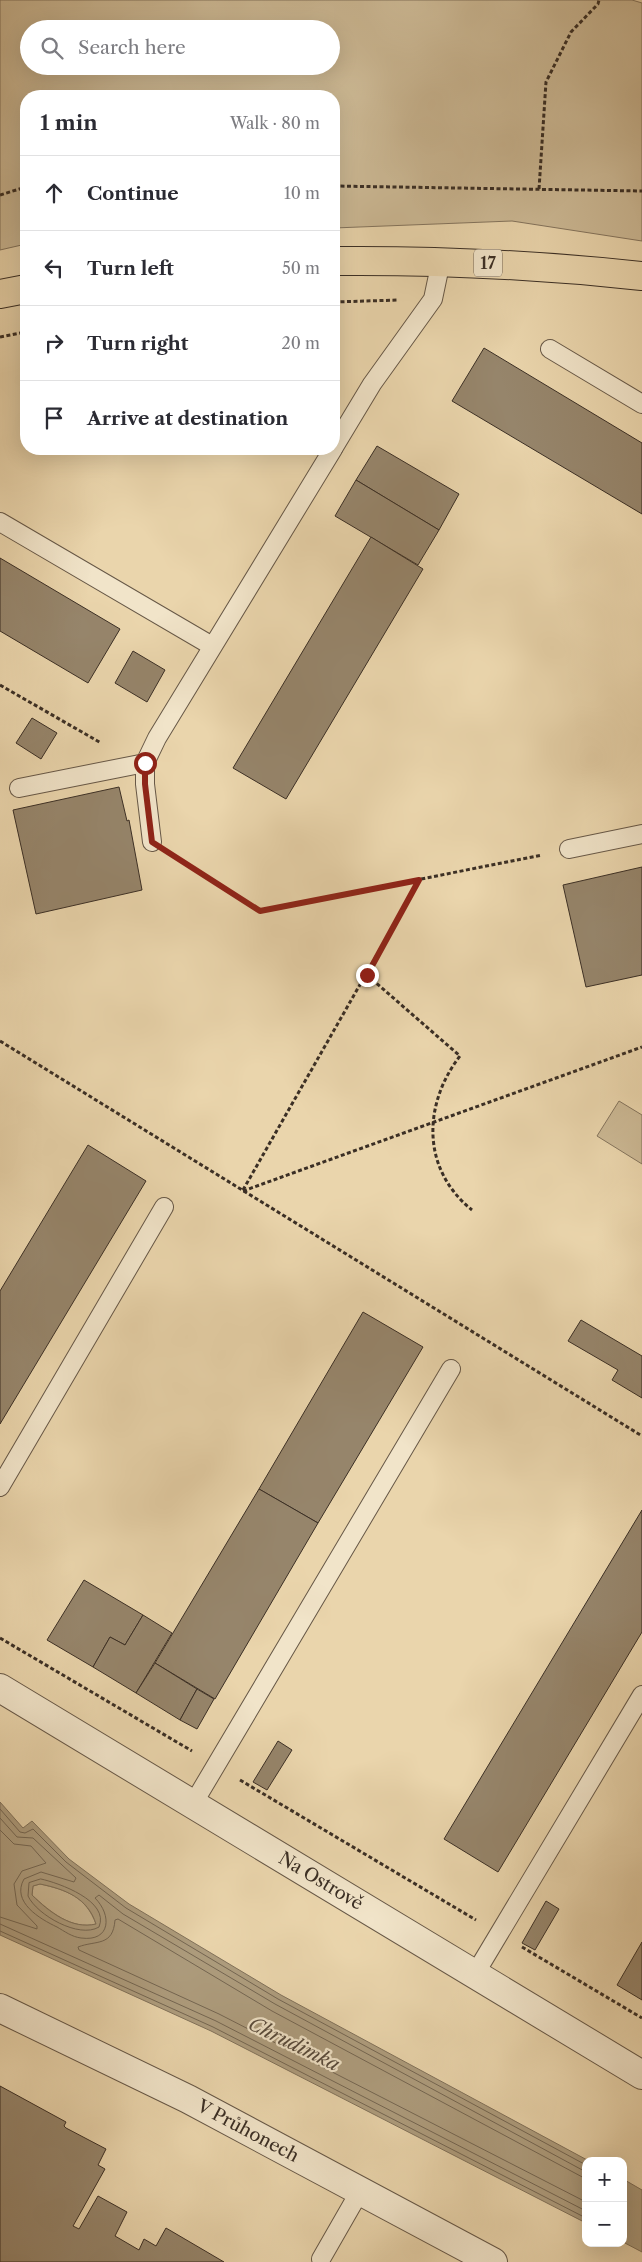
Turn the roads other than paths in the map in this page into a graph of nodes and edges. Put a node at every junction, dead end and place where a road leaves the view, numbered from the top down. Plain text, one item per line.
1 (340, 261) edge
2 (440, 261) junction
3 (642, 276) edge
4 (20, 290) edge
5 (0, 294) edge
6 (550, 349) dead end
7 (642, 404) edge
8 (340, 437) edge
9 (329, 455) edge
10 (0, 522) edge
11 (212, 646) junction
12 (145, 763) junction
13 (19, 788) dead end
14 (642, 834) edge
15 (152, 842) road end
16 (569, 849) road end
17 (164, 1208) dead end
18 (451, 1369) dead end
19 (0, 1487) edge
20 (0, 1688) edge
21 (642, 1695) edge
22 (193, 1804) junction
23 (475, 1974) junction
24 (0, 2008) edge
25 (642, 2074) edge
26 (360, 2191) junction
27 (453, 2253) edge
28 (321, 2259) dead end
29 (493, 2262) edge

1 - 2 main road, 17
2 - 3 main road, 17
2 - 8 lane
4 - 5 main road
6 - 7 lane
9 - 11 lane
10 - 11 lane
11 - 12 lane
12 - 13 lane
12 - 15 lane
14 - 16 lane
17 - 19 lane
18 - 22 lane
20 - 22 street, Na Ostrově
21 - 23 lane
22 - 23 street, Na Ostrově
23 - 25 street, Na Ostrově
24 - 26 street, V Průhonech
26 - 27 street, V Průhonech
26 - 28 lane
27 - 29 street, V Průhonech

